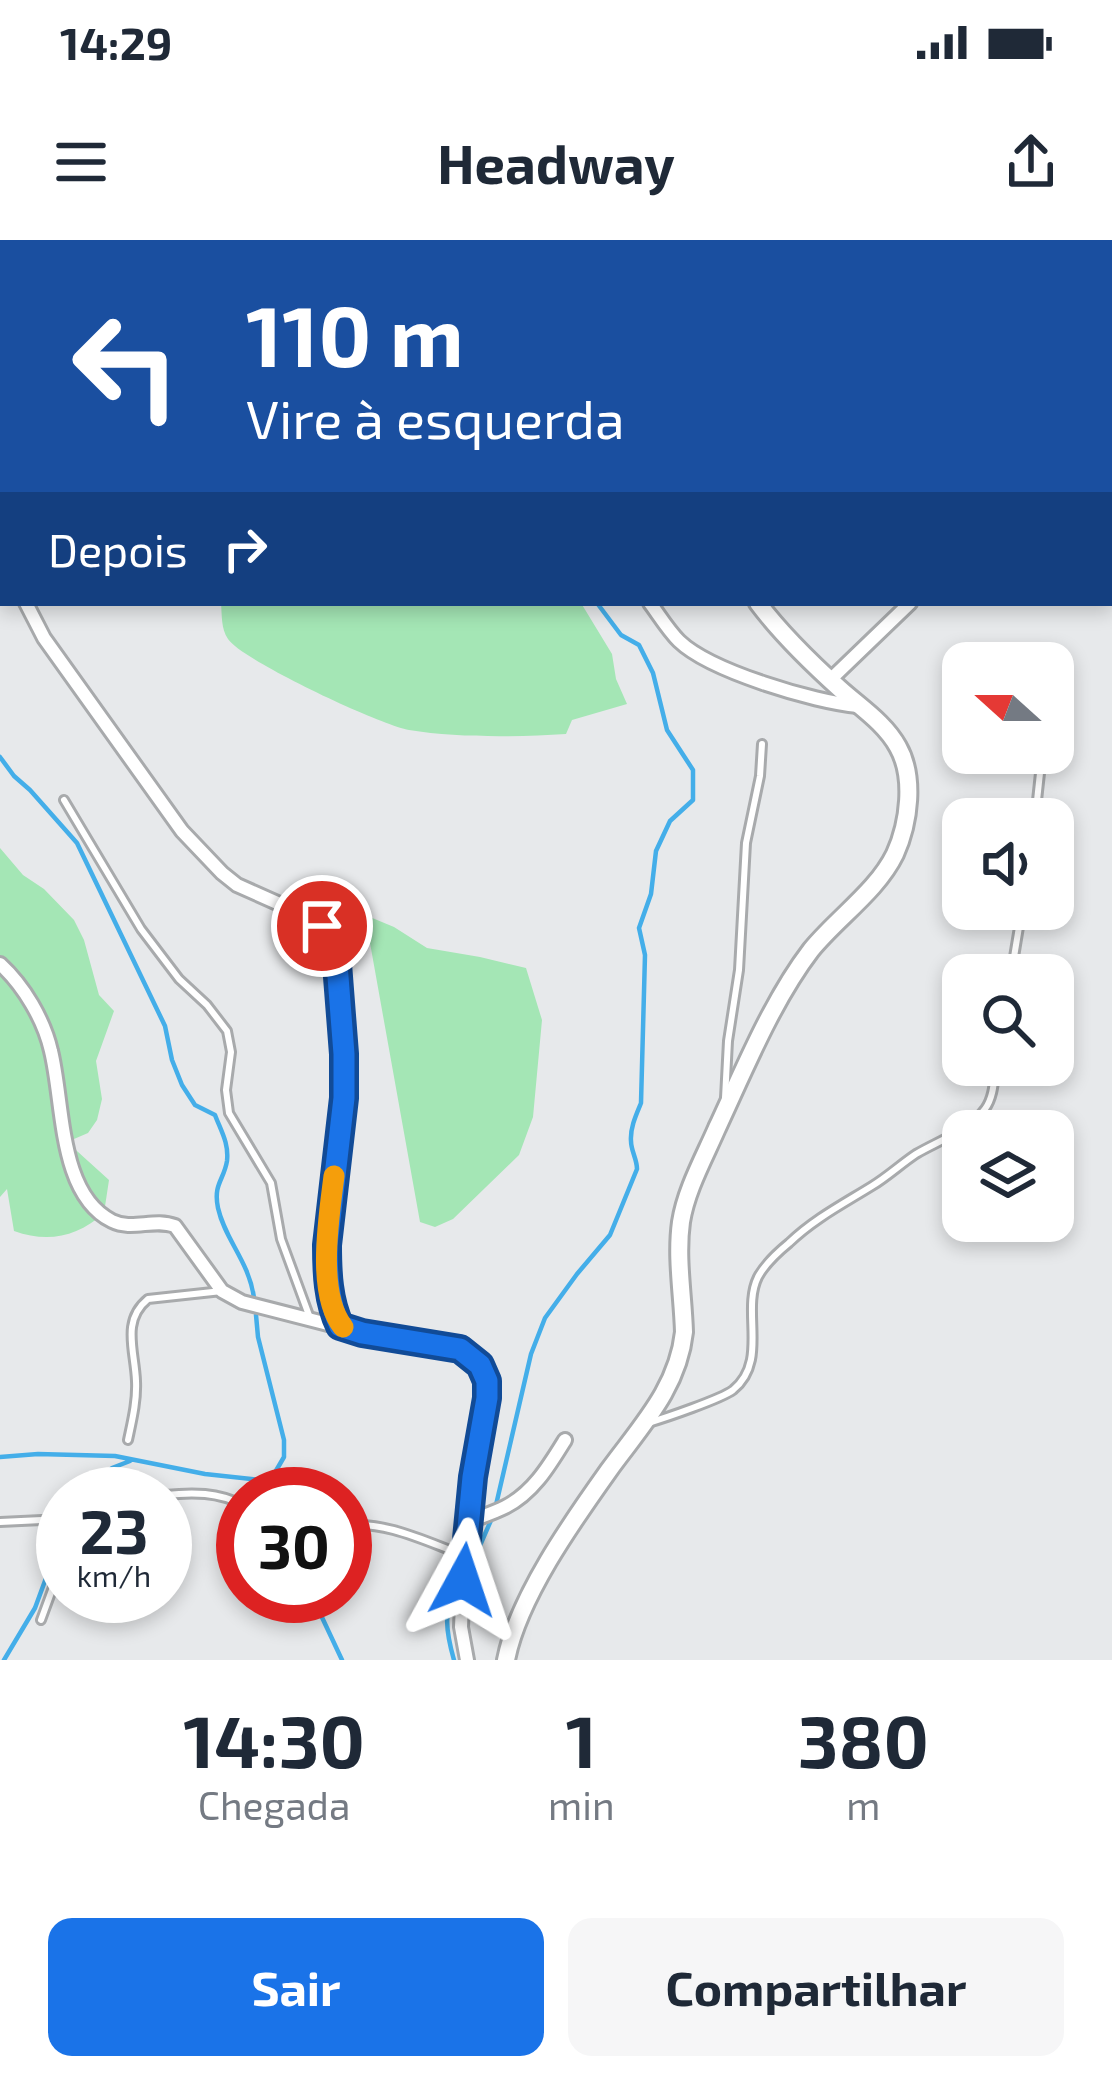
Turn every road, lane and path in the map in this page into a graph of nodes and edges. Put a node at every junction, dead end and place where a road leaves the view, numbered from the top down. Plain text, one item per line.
1 (28, 606) edge
2 (652, 606) edge
3 (761, 606) edge
4 (907, 606) edge
5 (830, 680) junction
6 (859, 706) junction
7 (762, 744) dead end
8 (64, 800) dead end
9 (0, 964) edge
10 (992, 1086) edge
11 (724, 1113) junction
12 (222, 1291) junction
13 (310, 1318) junction
14 (340, 1326) junction
15 (645, 1424) junction
16 (128, 1440) dead end
17 (565, 1440) dead end
18 (36, 1520) edge
19 (0, 1522) edge
20 (468, 1522) junction
21 (372, 1527) edge
22 (464, 1556) junction
23 (467, 1660) edge
24 (506, 1660) edge

1 - 14 street
2 - 6 street
3 - 5 street
4 - 5 street
5 - 6 street
6 - 11 street
7 - 11 lane
8 - 13 lane
9 - 12 street
10 - 15 lane
11 - 15 street
12 - 13 street
12 - 16 lane
13 - 14 street
14 - 20 street
15 - 24 street
17 - 20 street
18 - 19 lane
20 - 22 street
21 - 22 lane
22 - 23 street

